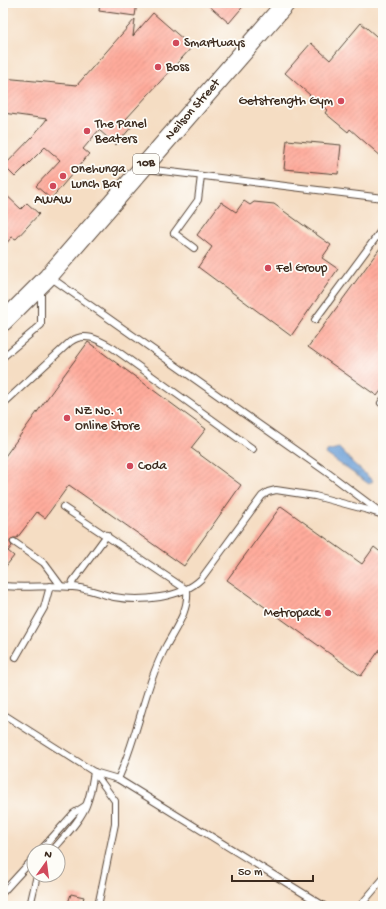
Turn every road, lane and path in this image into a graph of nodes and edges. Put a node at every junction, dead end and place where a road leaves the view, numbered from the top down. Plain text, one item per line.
1 (286, 3) edge
2 (143, 169) junction
3 (201, 176) junction
4 (383, 198) edge
5 (383, 228) edge
6 (194, 248) dead end
7 (45, 280) junction
8 (316, 320) dead end
9 (3, 322) edge
10 (3, 357) edge
11 (383, 400) edge
12 (3, 404) edge
13 (383, 404) edge
14 (253, 449) dead end
15 (63, 507) dead end
16 (383, 515) edge
17 (106, 535) junction
18 (14, 542) dead end
19 (3, 586) edge
20 (50, 586) junction
21 (61, 586) junction
22 (71, 587) junction
23 (187, 590) junction
24 (16, 657) dead end
25 (3, 714) edge
26 (94, 772) junction
27 (118, 778) junction
28 (87, 803) junction
29 (47, 843) edge
30 (59, 843) edge
31 (26, 867) edge
32 (383, 879) edge
33 (35, 883) edge
34 (3, 892) edge
35 (30, 906) edge
36 (98, 906) edge
37 (324, 906) edge
38 (360, 906) edge

1 - 2 main road, Neilson Street / 10B
2 - 3 lane
2 - 7 main road, Neilson Street / 10B
3 - 4 lane
3 - 6 lane
5 - 8 lane
7 - 9 main road, Neilson Street / 10B
7 - 10 lane
7 - 16 lane
11 - 13 lane
12 - 14 lane
15 - 17 lane
16 - 23 lane
17 - 22 lane
17 - 23 lane
18 - 21 lane
19 - 20 lane
20 - 21 lane
20 - 24 lane
21 - 22 lane
22 - 23 lane
23 - 27 lane
25 - 26 lane
26 - 27 lane
26 - 28 lane
26 - 36 lane
27 - 37 lane
28 - 29 lane
28 - 30 lane
31 - 34 lane
32 - 38 lane
33 - 35 lane

